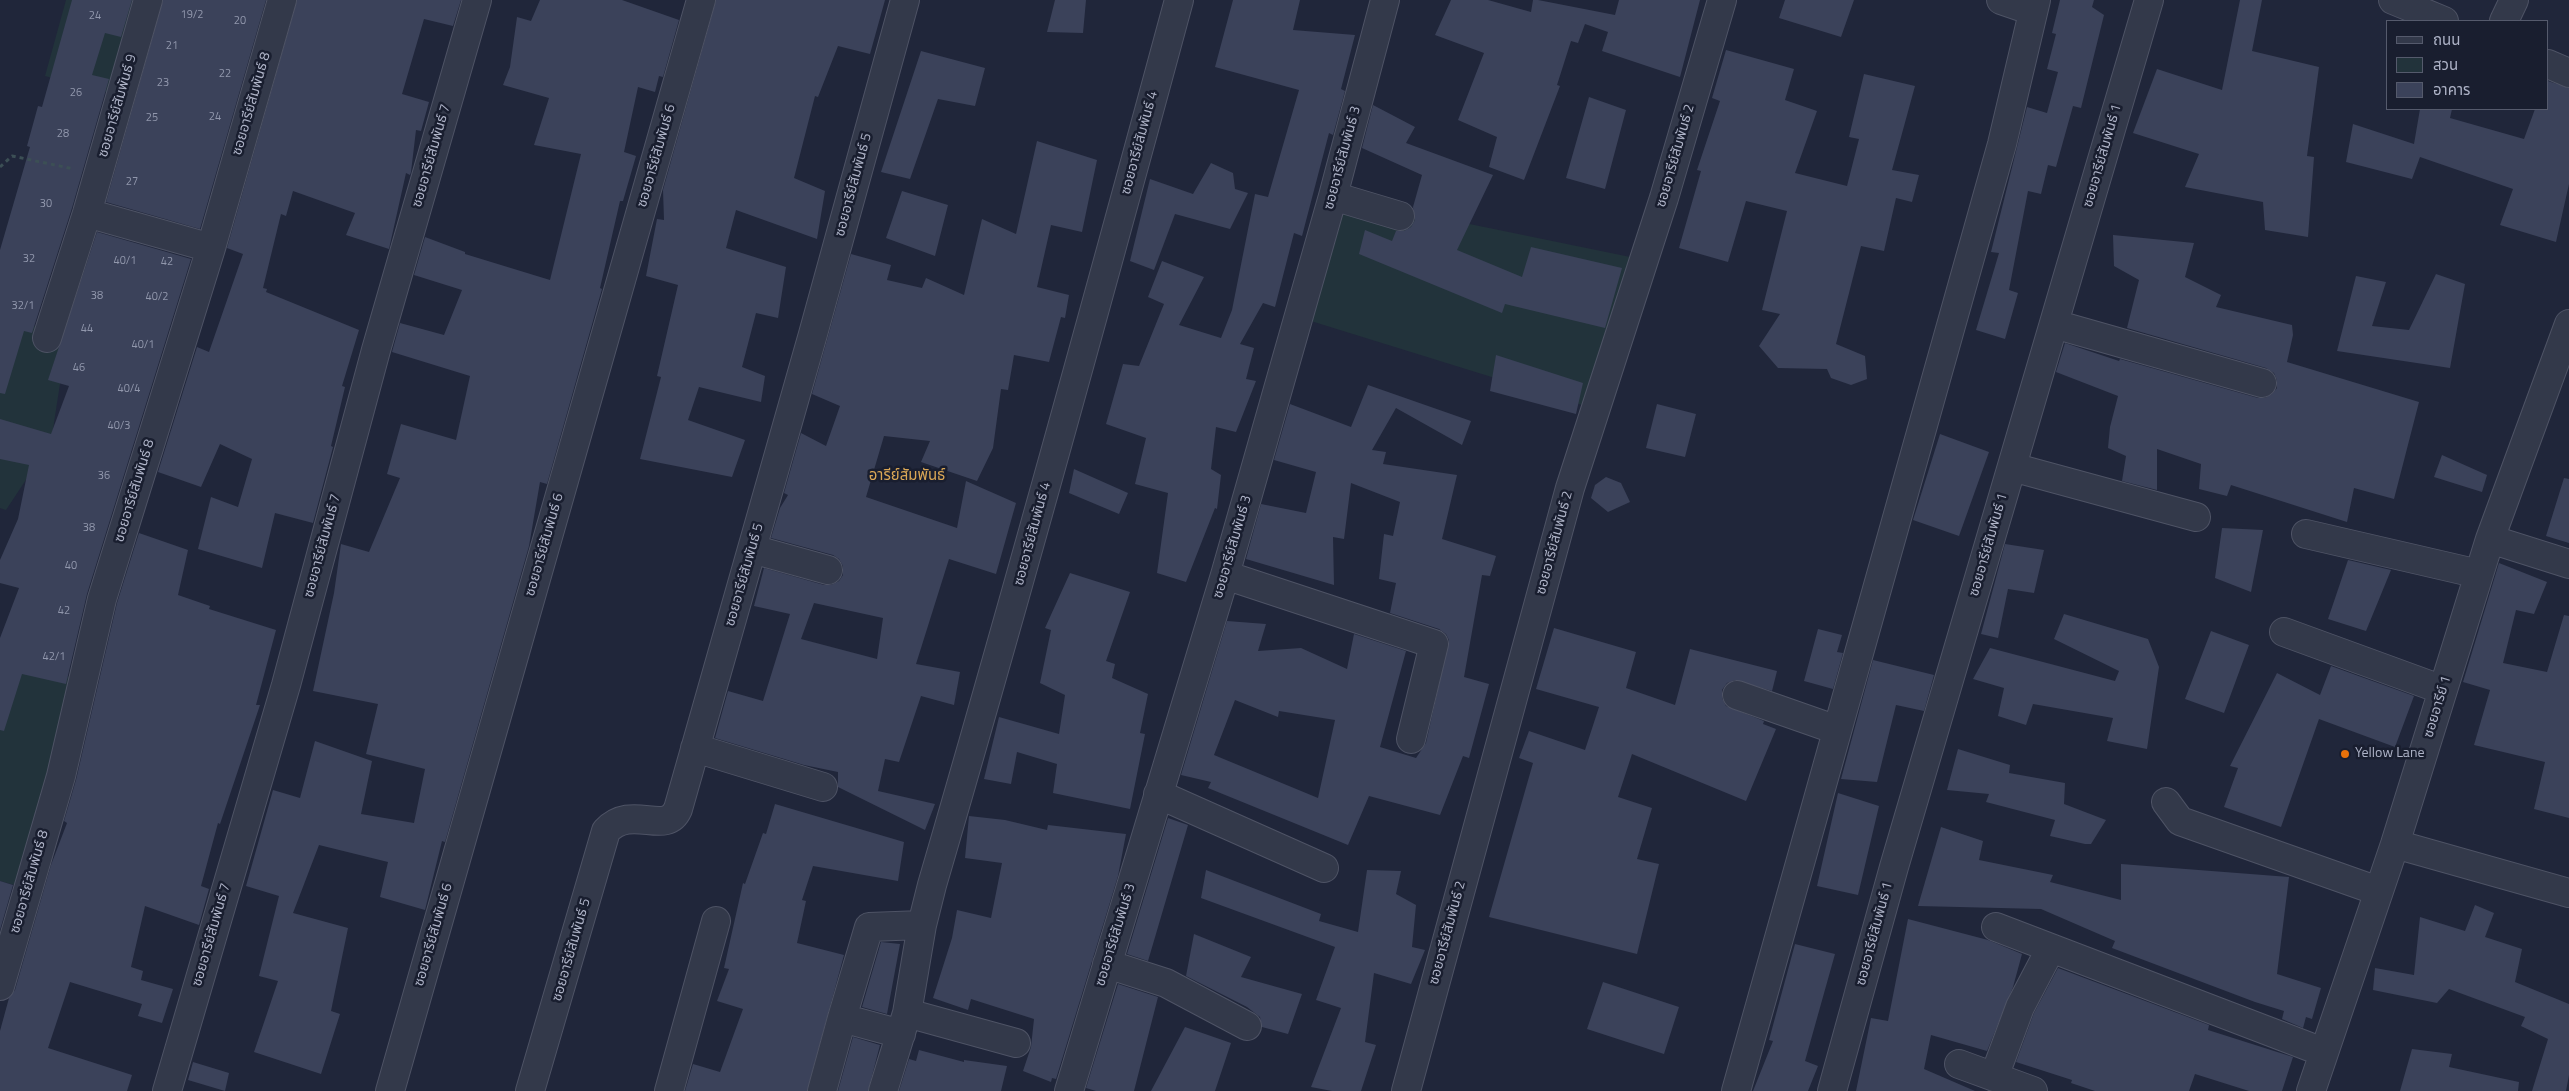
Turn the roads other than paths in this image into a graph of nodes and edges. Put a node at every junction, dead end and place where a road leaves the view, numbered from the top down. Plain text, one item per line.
1 (148, 0) edge
2 (282, 0) edge
3 (477, 0) edge
4 (701, 0) edge
5 (905, 0) edge
6 (1179, 0) edge
7 (1385, 0) edge
8 (1722, 0) edge
9 (2000, 0) edge
10 (2149, 0) edge
11 (2393, 0) edge
12 (2514, 0) edge
13 (2035, 5) edge
14 (2442, 20) edge
15 (2504, 20) edge
16 (2549, 64) edge
17 (2569, 73) edge
18 (1333, 196) junction
19 (87, 213) junction
20 (1400, 216) dead end
21 (210, 248) junction
22 (2054, 324) junction
23 (2569, 324) edge
24 (46, 338) dead end
25 (2262, 383) dead end
26 (2012, 467) junction
27 (2196, 517) dead end
28 (2306, 534) dead end
29 (2490, 539) junction
30 (752, 549) junction
31 (2569, 564) edge
32 (828, 570) dead end
33 (2479, 574) junction
34 (1225, 575) junction
35 (2284, 632) dead end
36 (2443, 690) junction
37 (1737, 695) dead end
38 (1837, 730) junction
39 (1411, 740) dead end
40 (695, 748) junction
41 (823, 787) dead end
42 (1158, 794) junction
43 (2166, 802) dead end
44 (2395, 844) junction
45 (1324, 868) dead end
46 (2378, 892) junction
47 (2569, 893) edge
48 (716, 921) dead end
49 (922, 925) junction
50 (1996, 927) dead end
51 (2051, 948) junction
52 (1107, 964) junction
53 (0, 986) edge
54 (842, 1018) junction
55 (904, 1024) junction
56 (1247, 1026) dead end
57 (1016, 1043) dead end
58 (2315, 1049) junction
59 (1959, 1064) dead end
60 (1994, 1076) junction
61 (2303, 1088) edge
62 (166, 1091) edge
63 (390, 1091) edge
64 (530, 1091) edge
65 (669, 1091) edge
66 (822, 1091) edge
67 (882, 1091) edge
68 (1069, 1091) edge
69 (1406, 1091) edge
70 (1736, 1091) edge
71 (1832, 1091) edge
72 (2033, 1091) edge

1 - 19 street, ซอยอารีย์สัมพันธ์ 9
2 - 21 street, ซอยอารีย์สัมพันธ์ 8
3 - 62 street, ซอยอารีย์สัมพันธ์ 7
4 - 63 street, ซอยอารีย์สัมพันธ์ 6
5 - 30 street, ซอยอารีย์สัมพันธ์ 5
6 - 49 street, ซอยอารีย์สัมพันธ์ 4
7 - 18 street, ซอยอารีย์สัมพันธ์ 3
8 - 69 street, ซอยอารีย์สัมพันธ์ 2
9 - 13 street
10 - 22 street, ซอยอารีย์สัมพันธ์ 1
11 - 14 street
12 - 15 street
13 - 38 street
16 - 17 street
18 - 20 street
18 - 34 street, ซอยอารีย์สัมพันธ์ 3
19 - 21 street
19 - 24 street, ซอยอารีย์สัมพันธ์ 9
21 - 53 street, ซอยอารีย์สัมพันธ์ 8
22 - 25 street
22 - 26 street, ซอยอารีย์สัมพันธ์ 1
23 - 29 street, ซอยอารีย์ 1
26 - 27 street
26 - 71 street, ซอยอารีย์สัมพันธ์ 1
28 - 33 street
29 - 31 street
29 - 33 street, ซอยอารีย์ 1
30 - 32 street
30 - 40 street, ซอยอารีย์สัมพันธ์ 5
33 - 36 street, ซอยอารีย์ 1
34 - 39 street
34 - 42 street, ซอยอารีย์สัมพันธ์ 3
35 - 36 street
36 - 44 street, ซอยอารีย์ 1
37 - 38 street
38 - 70 street
40 - 41 street
40 - 64 street, ซอยอารีย์สัมพันธ์ 5
42 - 45 street
42 - 52 street, ซอยอารีย์สัมพันธ์ 3
43 - 46 street
44 - 46 street, ซอยอารีย์ 1
44 - 47 street
46 - 58 street, ซอยอารีย์ 1
48 - 65 street
49 - 54 street
49 - 55 street, ซอยอารีย์สัมพันธ์ 4
50 - 51 street
51 - 58 street
51 - 60 street
52 - 56 street
52 - 68 street, ซอยอารีย์สัมพันธ์ 3
54 - 55 street
54 - 66 street
55 - 57 street
55 - 67 street, ซอยอารีย์สัมพันธ์ 4
58 - 61 street, ซอยอารีย์ 1
59 - 60 street
60 - 72 street

